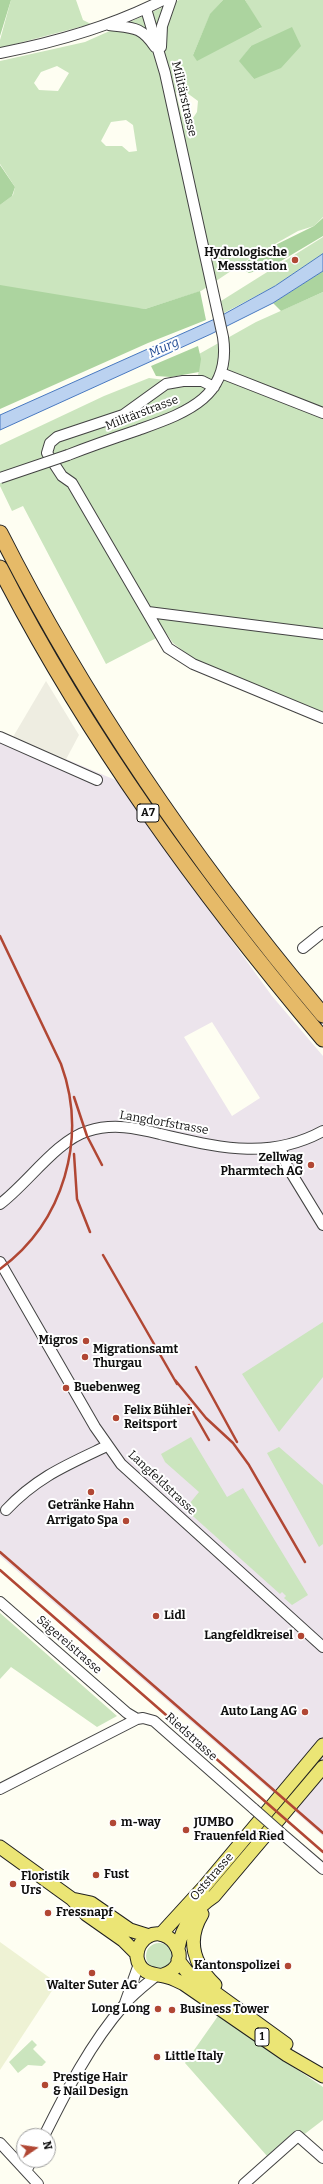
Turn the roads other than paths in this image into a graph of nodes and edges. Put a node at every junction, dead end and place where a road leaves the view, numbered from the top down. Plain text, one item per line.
1 (164, 0) edge
2 (171, 0) edge
3 (146, 9) junction
4 (107, 25) junction
5 (0, 54) edge
6 (160, 55) junction
7 (221, 373) junction
8 (214, 387) junction
9 (323, 413) edge
10 (0, 478) edge
11 (0, 533) edge
12 (0, 568) edge
13 (148, 612) junction
14 (323, 634) edge
15 (323, 718) edge
16 (0, 737) edge
17 (97, 780) dead end
18 (323, 932) edge
19 (303, 948) dead end
20 (323, 1015) edge
21 (323, 1039) edge
22 (323, 1131) edge
23 (280, 1147) junction
24 (0, 1204) edge
25 (323, 1225) edge
26 (0, 1262) edge
27 (107, 1446) junction
28 (6, 1510) dead end
29 (0, 1602) edge
30 (323, 1647) edge
31 (121, 1707) junction
32 (137, 1719) junction
33 (118, 1729) junction
34 (323, 1746) edge
35 (323, 1767) edge
36 (0, 1789) edge
37 (0, 1847) edge
38 (323, 1868) edge
39 (214, 1896) junction
40 (72, 1898) junction
41 (155, 1935) junction
42 (178, 1954) junction
43 (138, 1959) junction
44 (159, 1976) junction
45 (124, 2005) junction
46 (244, 2012) junction
47 (323, 2075) edge
48 (48, 2128) edge
49 (0, 2143) edge
50 (323, 2158) edge
51 (28, 2168) edge
52 (26, 2171) junction
53 (38, 2184) edge
54 (244, 2184) edge

1 - 3 street, Militärstrasse
2 - 6 street, Militärstrasse
3 - 4 street, Militärstrasse
3 - 6 street, Militärstrasse
4 - 5 street, Militärstrasse
4 - 6 street, Militärstrasse
6 - 7 street, Militärstrasse
7 - 8 street, Militärstrasse
7 - 9 street
8 - 10 street, Militärstrasse, bridge
8 - 13 street
11 - 20 highway, A7
12 - 21 highway, A7
13 - 14 street
13 - 15 street
16 - 17 street
18 - 19 street
22 - 23 street, Langdorfstrasse
23 - 24 street, Langdorfstrasse
23 - 25 street
26 - 27 street, Langfeldstrasse
27 - 28 street
27 - 30 street, Langfeldstrasse
29 - 31 street, Sägereistrasse
31 - 32 street, Sägereistrasse
31 - 33 street
32 - 33 street
32 - 38 street, Riedstrasse, bridge
33 - 36 street
34 - 41 main road, Oststrasse
35 - 39 main road, Oststrasse
37 - 40 main road
39 - 42 main road, Oststrasse
39 - 46 main road
40 - 41 main road
40 - 43 main road
41 - 42 main road
41 - 43 main road
42 - 44 main road
42 - 46 main road, 1
43 - 44 main road
43 - 45 street
44 - 45 street
44 - 47 main road, 1
45 - 48 street
46 - 47 main road, 1
49 - 52 street
50 - 54 street
51 - 52 street
52 - 53 street

